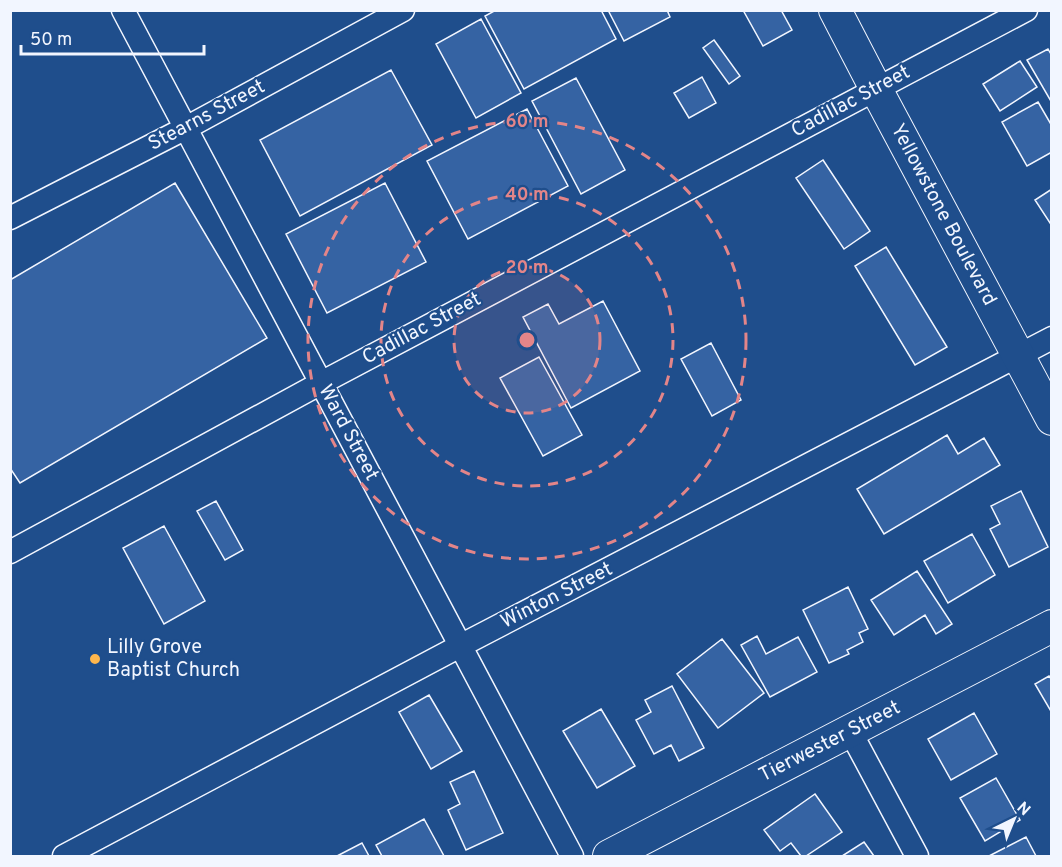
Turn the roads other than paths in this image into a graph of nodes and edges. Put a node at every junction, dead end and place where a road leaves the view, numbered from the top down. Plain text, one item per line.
1 (123, 10) edge
2 (403, 10) edge
3 (835, 10) edge
4 (1026, 10) edge
5 (876, 89) junction
6 (186, 128) junction
7 (10, 218) edge
8 (1052, 338) edge
9 (1018, 356) junction
10 (321, 383) junction
11 (1052, 419) edge
12 (10, 552) edge
13 (1052, 627) edge
14 (460, 646) junction
15 (850, 731) junction
16 (64, 856) edge
17 (573, 856) edge
18 (609, 856) edge
19 (917, 856) edge

1 - 6 street, Ward Street
2 - 6 street, Stearns Street
3 - 5 street, Yellowstone Boulevard
4 - 5 street, Cadillac Street
5 - 9 street, Yellowstone Boulevard
5 - 10 street, Cadillac Street
6 - 7 street, Stearns Street
6 - 10 street, Ward Street
8 - 9 street, Winton Street
9 - 11 street, Yellowstone Boulevard
9 - 14 street, Winton Street
10 - 12 street, Cadillac Street
10 - 14 street, Ward Street
13 - 15 street, Tierwester Street
14 - 16 street, Winton Street
14 - 17 street, Ward Street
15 - 18 street, Tierwester Street
15 - 19 street

